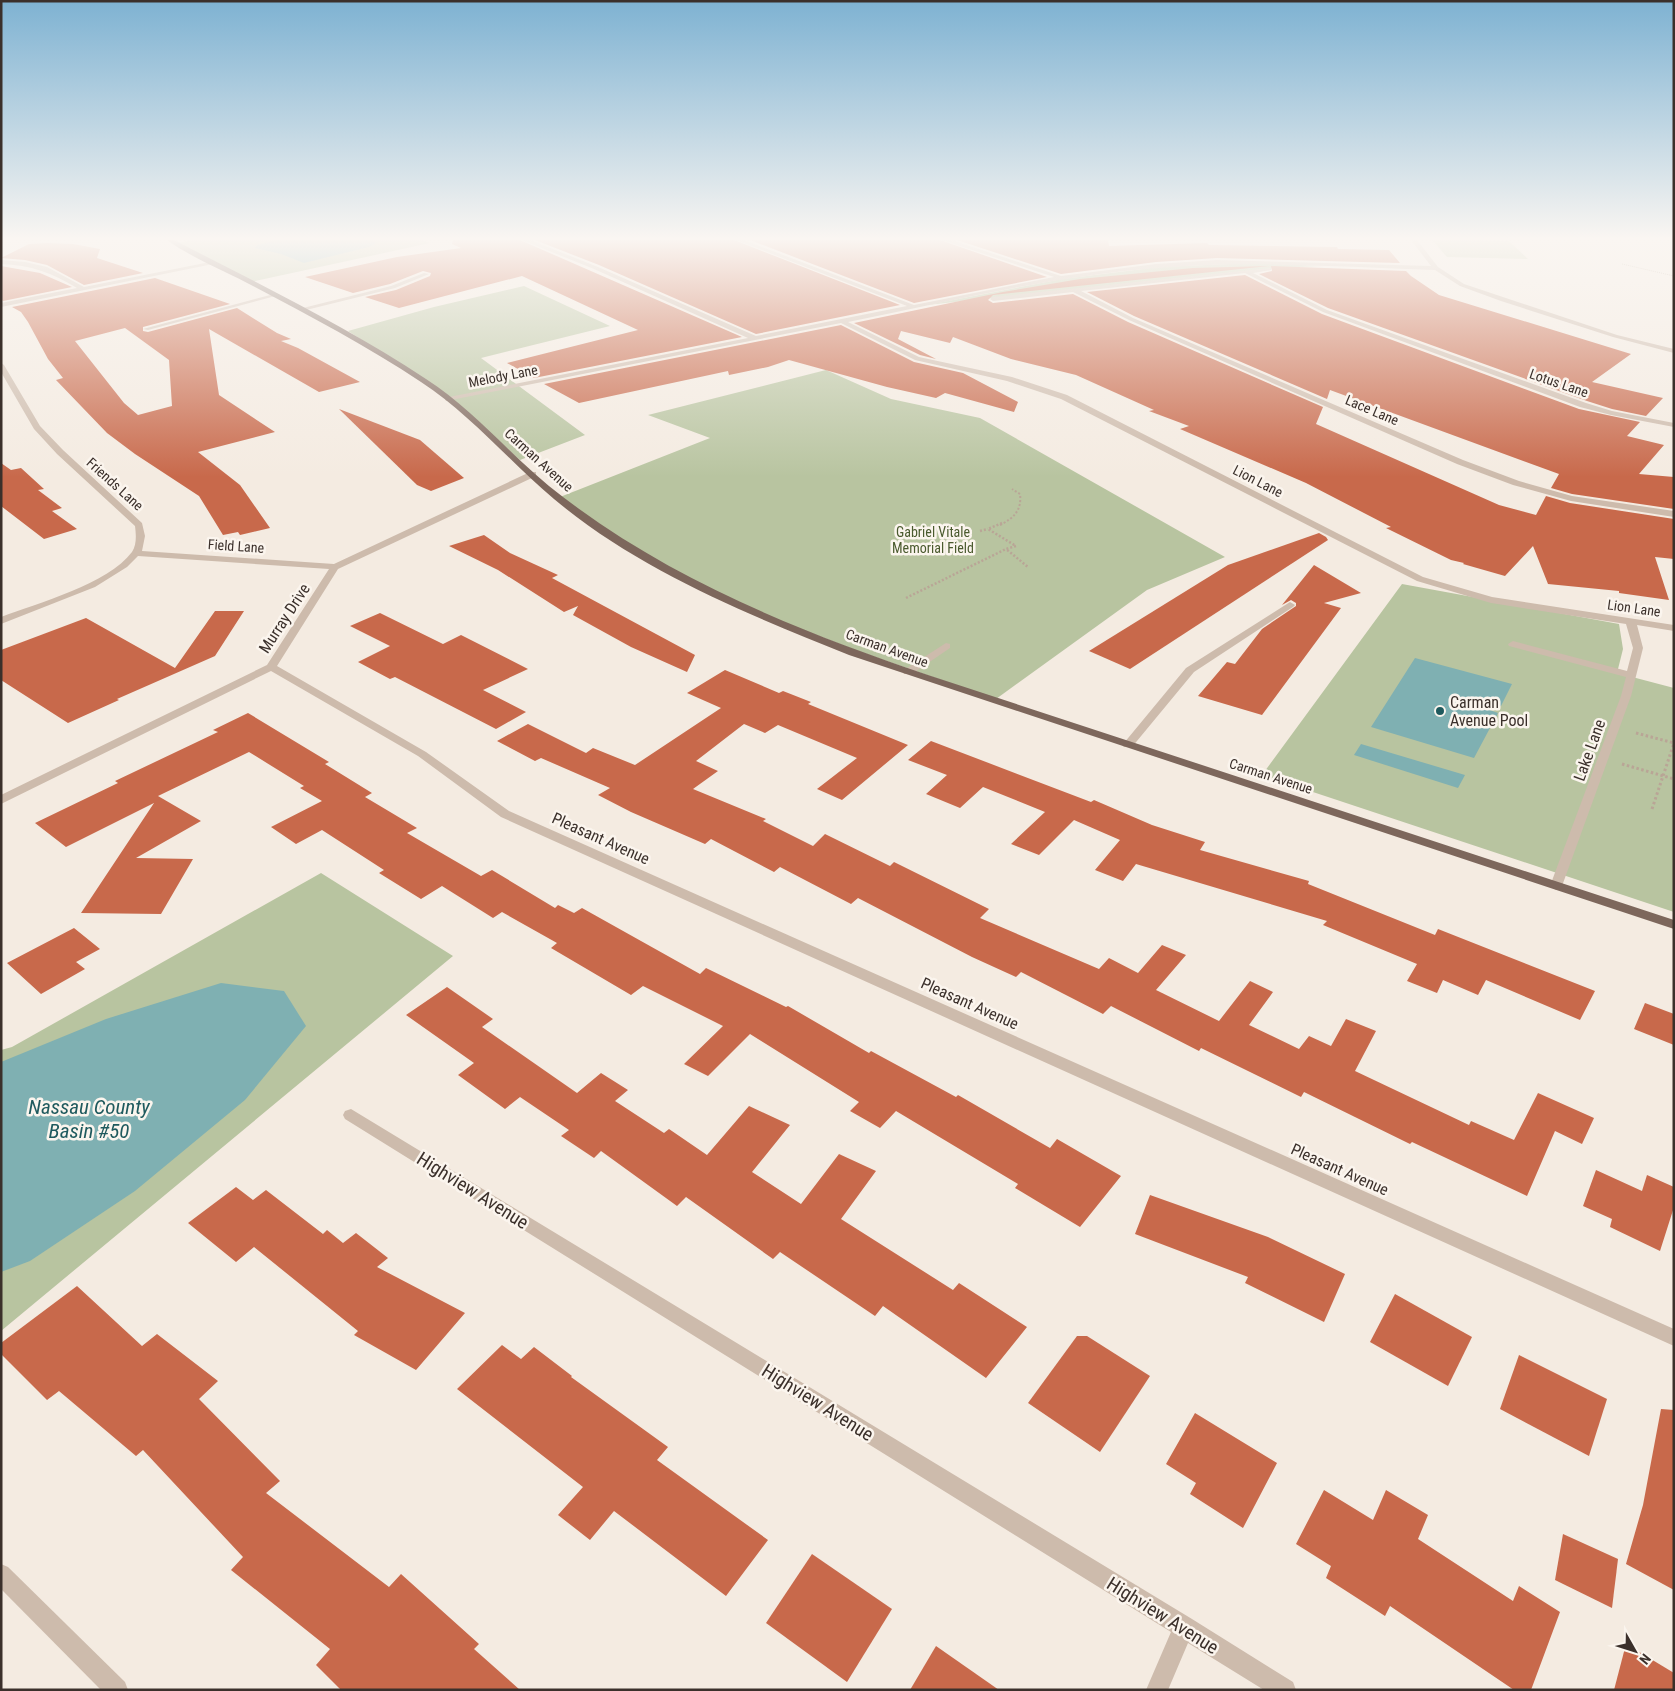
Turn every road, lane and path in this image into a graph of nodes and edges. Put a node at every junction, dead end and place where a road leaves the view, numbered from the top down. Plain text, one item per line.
1 (185, 319) edge
2 (320, 319) edge
3 (711, 319) edge
4 (853, 319) edge
5 (1131, 319) edge
6 (1346, 319) edge
7 (1562, 319) edge
8 (842, 321) junction
9 (146, 329) dead end
10 (754, 338) junction
11 (1674, 350) edge
12 (1, 365) edge
13 (449, 399) junction
14 (1674, 425) edge
15 (533, 474) junction
16 (1012, 488) dead end
17 (1674, 514) edge
18 (988, 529) junction
19 (980, 531) dead end
20 (1006, 549) junction
21 (136, 553) junction
22 (335, 567) junction
23 (1028, 567) dead end
24 (906, 598) dead end
25 (1290, 605) dead end
26 (1, 621) edge
27 (1631, 622) junction
28 (1674, 628) edge
29 (1513, 644) dead end
30 (946, 646) dead end
31 (271, 667) junction
32 (908, 672) junction
33 (1631, 675) junction
34 (1614, 727) junction
35 (1674, 743) edge
36 (1128, 745) junction
37 (1603, 758) junction
38 (1663, 776) junction
39 (1674, 779) edge
40 (1, 800) edge
41 (1652, 809) dead end
42 (1556, 886) junction
43 (1674, 925) edge
44 (351, 1116) dead end
45 (1674, 1338) edge
46 (1, 1574) edge
47 (1184, 1627) junction
48 (117, 1690) edge
49 (1157, 1690) edge
50 (1285, 1690) edge

1 - 9 street
2 - 13 main road, Carman Avenue
3 - 10 street
4 - 8 street, Melody Lane
5 - 17 street, Lace Lane
6 - 14 street, Lotus Lane
7 - 11 street
8 - 10 street, Melody Lane
8 - 27 street, Lion Lane
10 - 13 street, Melody Lane
12 - 21 street, Friends Lane
13 - 15 main road, Carman Avenue
15 - 22 street
15 - 32 main road, Carman Avenue
16 - 18 path
18 - 19 path
18 - 20 path
20 - 23 path
20 - 24 path
21 - 22 street, Field Lane
21 - 26 street
22 - 31 street, Murray Drive
25 - 36 street
27 - 28 street, Lion Lane
27 - 33 street, Lake Lane
29 - 33 street
30 - 32 street
31 - 40 street, Murray Drive
31 - 45 street, Pleasant Avenue
32 - 36 main road, Carman Avenue
33 - 34 street, Lake Lane
34 - 35 path
34 - 37 street, Lake Lane
35 - 38 path
36 - 42 main road, Carman Avenue
37 - 38 path
37 - 42 street, Lake Lane
38 - 39 path
38 - 41 path
42 - 43 main road, Carman Avenue
44 - 47 street, Highview Avenue
46 - 48 street
47 - 49 street
47 - 50 street, Highview Avenue

